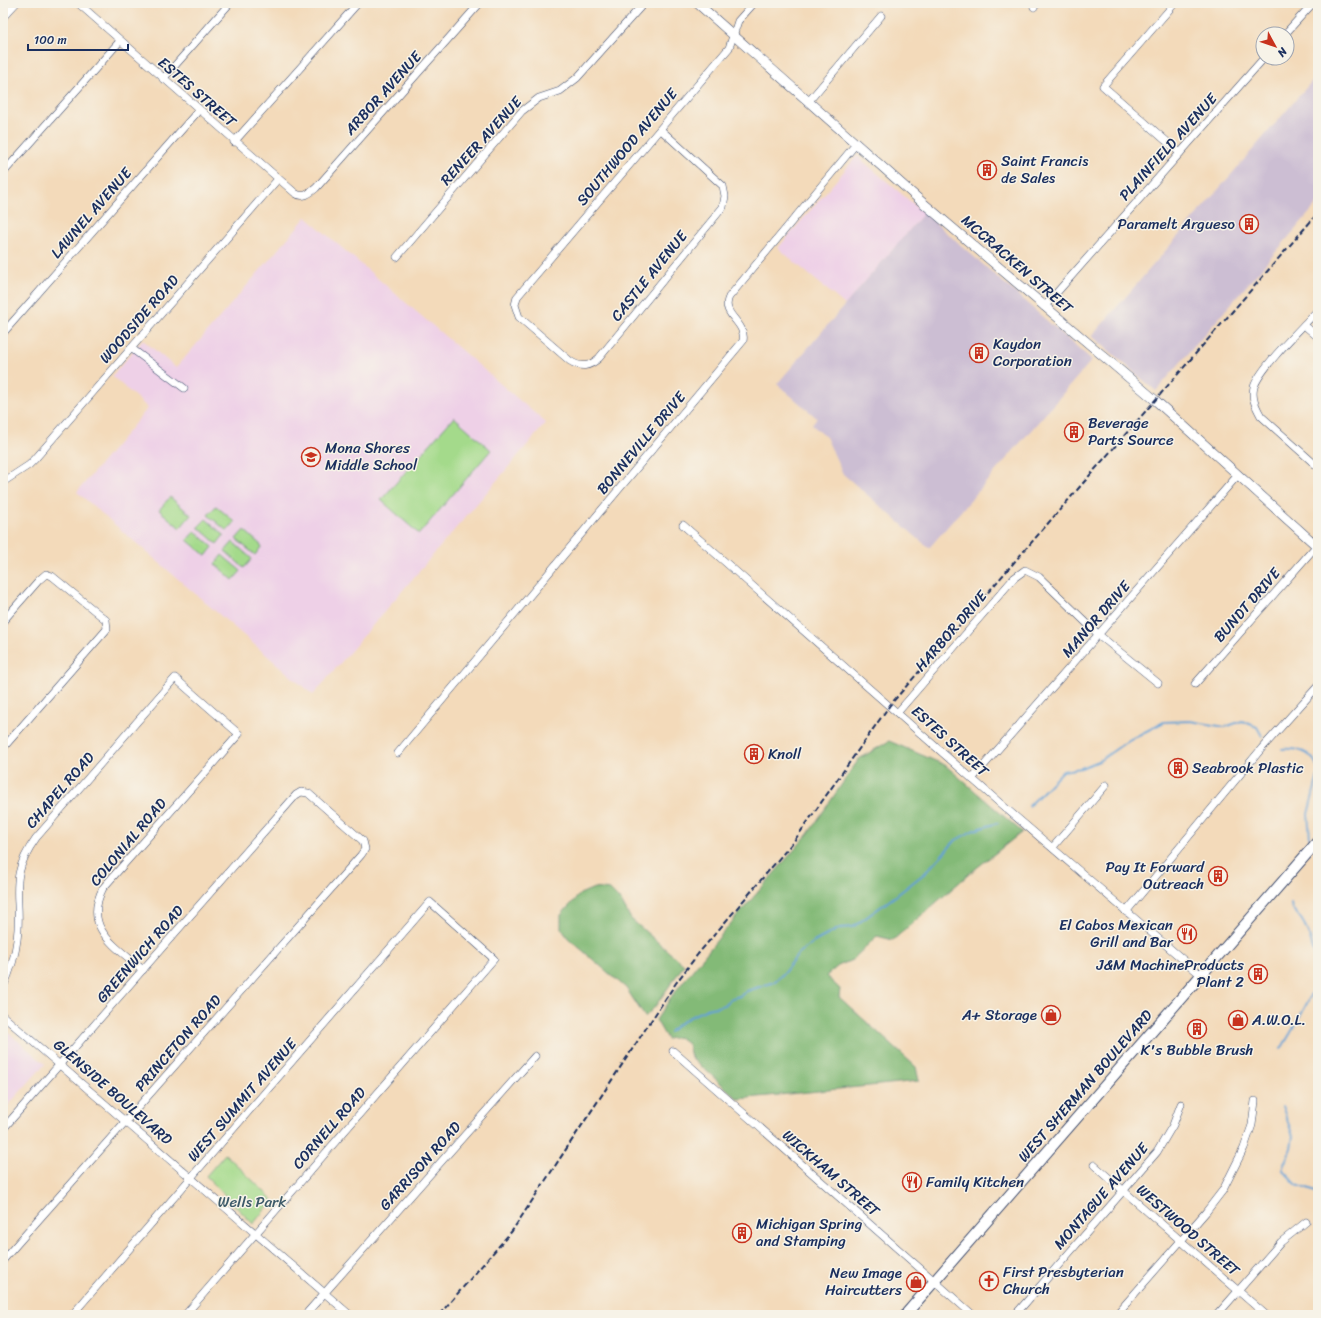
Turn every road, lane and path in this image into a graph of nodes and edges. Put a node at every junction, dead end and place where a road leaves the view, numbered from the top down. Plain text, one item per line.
1 (16, 3) edge
2 (78, 3) edge
3 (230, 3) edge
4 (358, 3) edge
5 (480, 3) edge
6 (644, 3) edge
7 (697, 3) edge
8 (754, 3) edge
9 (1175, 3) edge
10 (1313, 3) edge
11 (881, 16) dead end
12 (3, 17) edge
13 (1292, 26) edge
14 (734, 35) junction
15 (120, 41) junction
16 (1257, 66) edge
17 (163, 79) junction
18 (809, 101) junction
19 (199, 110) junction
20 (660, 129) junction
21 (234, 142) junction
22 (856, 144) junction
23 (1180, 153) junction
24 (3, 173) edge
25 (278, 179) junction
26 (302, 196) joint
27 (397, 257) dead end
28 (1044, 307) junction
29 (1318, 310) edge
30 (1304, 325) junction
31 (3, 333) edge
32 (1318, 337) edge
33 (131, 348) junction
34 (584, 366) joint
35 (184, 388) dead end
36 (1318, 467) edge
37 (1238, 475) junction
38 (4, 478) edge
39 (683, 525) dead end
40 (1317, 545) edge
41 (3, 620) edge
42 (1099, 635) junction
43 (175, 678) joint
44 (1158, 683) dead end
45 (1195, 684) dead end
46 (1318, 686) edge
47 (898, 712) junction
48 (3, 748) edge
49 (398, 753) dead end
50 (972, 779) junction
51 (1106, 785) dead end
52 (296, 795) joint
53 (1318, 841) edge
54 (1053, 847) junction
55 (430, 902) joint
56 (1126, 912) junction
57 (143, 970) junction
58 (1201, 975) junction
59 (3, 987) edge
60 (3, 1016) edge
61 (673, 1051) dead end
62 (535, 1056) dead end
63 (61, 1064) junction
64 (1255, 1101) dead end
65 (1181, 1104) dead end
66 (127, 1122) junction
67 (3, 1129) edge
68 (1094, 1165) dead end
69 (192, 1178) junction
70 (1124, 1191) junction
71 (1306, 1222) dead end
72 (255, 1234) junction
73 (1181, 1241) junction
74 (3, 1260) edge
75 (934, 1281) junction
76 (1238, 1291) junction
77 (324, 1293) junction
78 (72, 1315) edge
79 (185, 1315) edge
80 (304, 1315) edge
81 (350, 1315) edge
82 (904, 1315) edge
83 (973, 1315) edge
84 (1015, 1315) edge
85 (1116, 1315) edge
86 (1217, 1315) edge
87 (1266, 1315) edge

1 - 12 street
2 - 15 street, ESTES STREET
3 - 17 street
4 - 21 street
5 - 26 street, ARBOR AVENUE
6 - 27 street, RENEER AVENUE
7 - 14 street, MCCRACKEN STREET
8 - 14 street, SOUTHWOOD AVENUE
9 - 23 street
10 - 13 street
11 - 18 street
14 - 18 street, MCCRACKEN STREET
14 - 20 street, SOUTHWOOD AVENUE
15 - 17 street, ESTES STREET
15 - 24 street
16 - 23 street, PLAINFIELD AVENUE
17 - 19 street, ESTES STREET
18 - 22 street, MCCRACKEN STREET
19 - 21 street, ESTES STREET
19 - 31 street, LAWNEL AVENUE
20 - 34 street, CASTLE AVENUE
20 - 34 street, SOUTHWOOD AVENUE
21 - 25 street, ESTES STREET
22 - 28 street, MCCRACKEN STREET
22 - 49 street, BONNEVILLE DRIVE
23 - 28 street, PLAINFIELD AVENUE
25 - 26 street, ESTES STREET
25 - 33 street, WOODSIDE ROAD
28 - 37 street, MCCRACKEN STREET
29 - 30 street
30 - 32 street
30 - 36 street
33 - 35 street
33 - 38 street, WOODSIDE ROAD
37 - 40 street, MCCRACKEN STREET
37 - 42 street, MANOR DRIVE
39 - 47 street, ESTES STREET
40 - 45 street, BUNDT DRIVE
41 - 48 street
42 - 44 street
42 - 47 street, HARBOR DRIVE
42 - 50 street, MANOR DRIVE
43 - 57 street, COLONIAL ROAD
43 - 59 street, CHAPEL ROAD
46 - 56 street
47 - 50 street, ESTES STREET
50 - 54 street, ESTES STREET
51 - 54 street
52 - 57 street, GREENWICH ROAD
52 - 66 street, PRINCETON ROAD
53 - 58 main road, WEST SHERMAN BOULEVARD
54 - 56 street, ESTES STREET
55 - 69 street, WEST SUMMIT AVENUE
55 - 72 street, CORNELL ROAD
56 - 58 street, ESTES STREET
57 - 63 street, GREENWICH ROAD
58 - 75 main road, WEST SHERMAN BOULEVARD
60 - 63 street, GLENSIDE BOULEVARD
61 - 75 street, WICKHAM STREET
62 - 77 street, GARRISON ROAD
63 - 66 street, GLENSIDE BOULEVARD
63 - 67 street, GREENWICH ROAD
64 - 73 street
65 - 70 street, MONTAGUE AVENUE
66 - 69 street, GLENSIDE BOULEVARD
66 - 74 street, PRINCETON ROAD
68 - 70 street, WESTWOOD STREET
69 - 72 street, GLENSIDE BOULEVARD
69 - 78 street, WEST SUMMIT AVENUE
70 - 73 street, WESTWOOD STREET
70 - 84 street, MONTAGUE AVENUE
71 - 76 street
72 - 77 street, GLENSIDE BOULEVARD
72 - 79 street, CORNELL ROAD
73 - 76 street, WESTWOOD STREET
73 - 85 street
75 - 82 main road, WEST SHERMAN BOULEVARD
75 - 83 street, WICKHAM STREET
76 - 86 street
76 - 87 street, WESTWOOD STREET
77 - 80 street, GARRISON ROAD
77 - 81 street, GLENSIDE BOULEVARD

